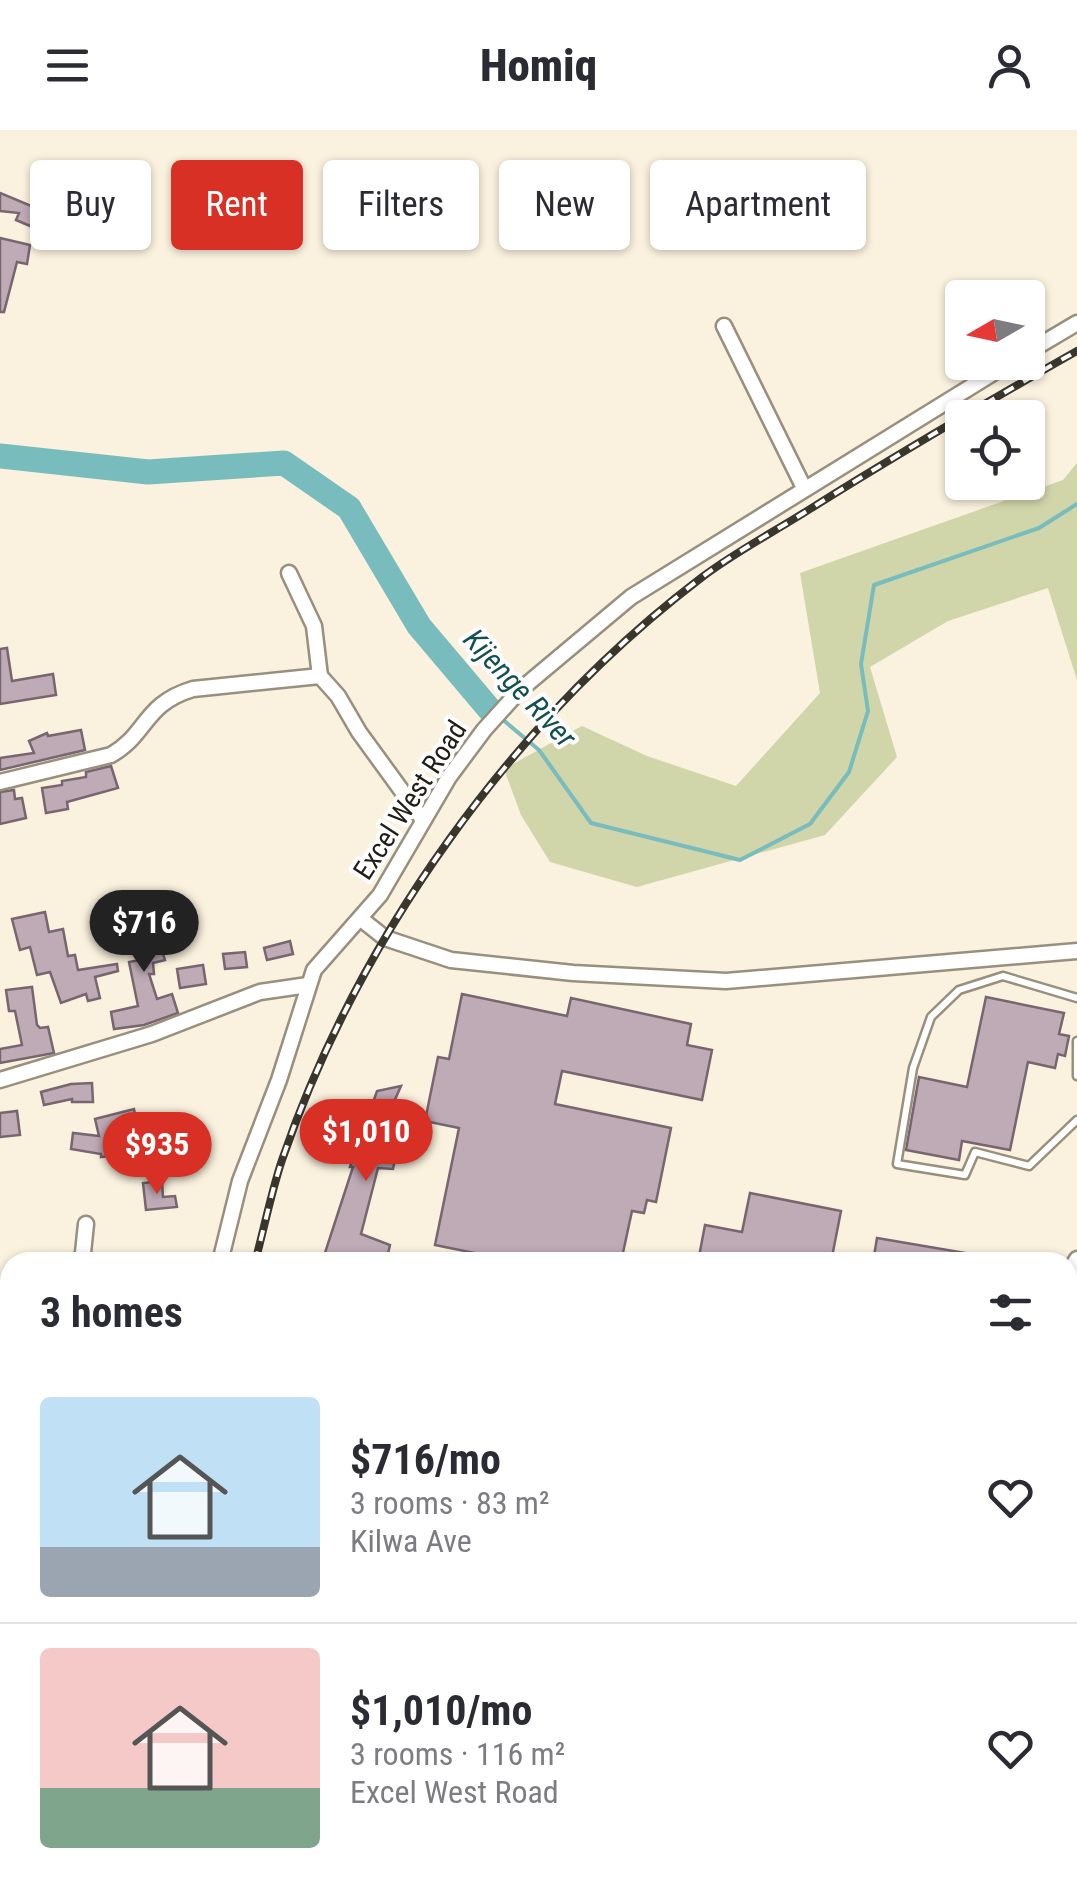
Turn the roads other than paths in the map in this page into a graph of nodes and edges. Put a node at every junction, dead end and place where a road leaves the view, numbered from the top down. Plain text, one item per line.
1 (1077, 323) edge
2 (724, 326) dead end
3 (1045, 342) edge
4 (981, 380) edge
5 (804, 488) junction
6 (289, 572) dead end
7 (320, 676) junction
8 (0, 782) edge
9 (423, 820) junction
10 (361, 919) junction
11 (1077, 951) edge
12 (308, 985) junction
13 (1077, 998) edge
14 (1077, 1041) edge
15 (1077, 1076) edge
16 (0, 1080) edge
17 (1077, 1120) edge
18 (86, 1224) dead end
19 (83, 1252) edge
20 (222, 1252) edge

1 - 3 street
2 - 5 street
4 - 5 street, Excel West Road
5 - 9 street, Excel West Road
6 - 7 street
7 - 8 street
7 - 9 street
9 - 10 street, Excel West Road
10 - 11 street
10 - 12 street, Excel West Road
12 - 16 street
12 - 20 street, Excel West Road
13 - 17 lane
14 - 15 lane
18 - 19 street

